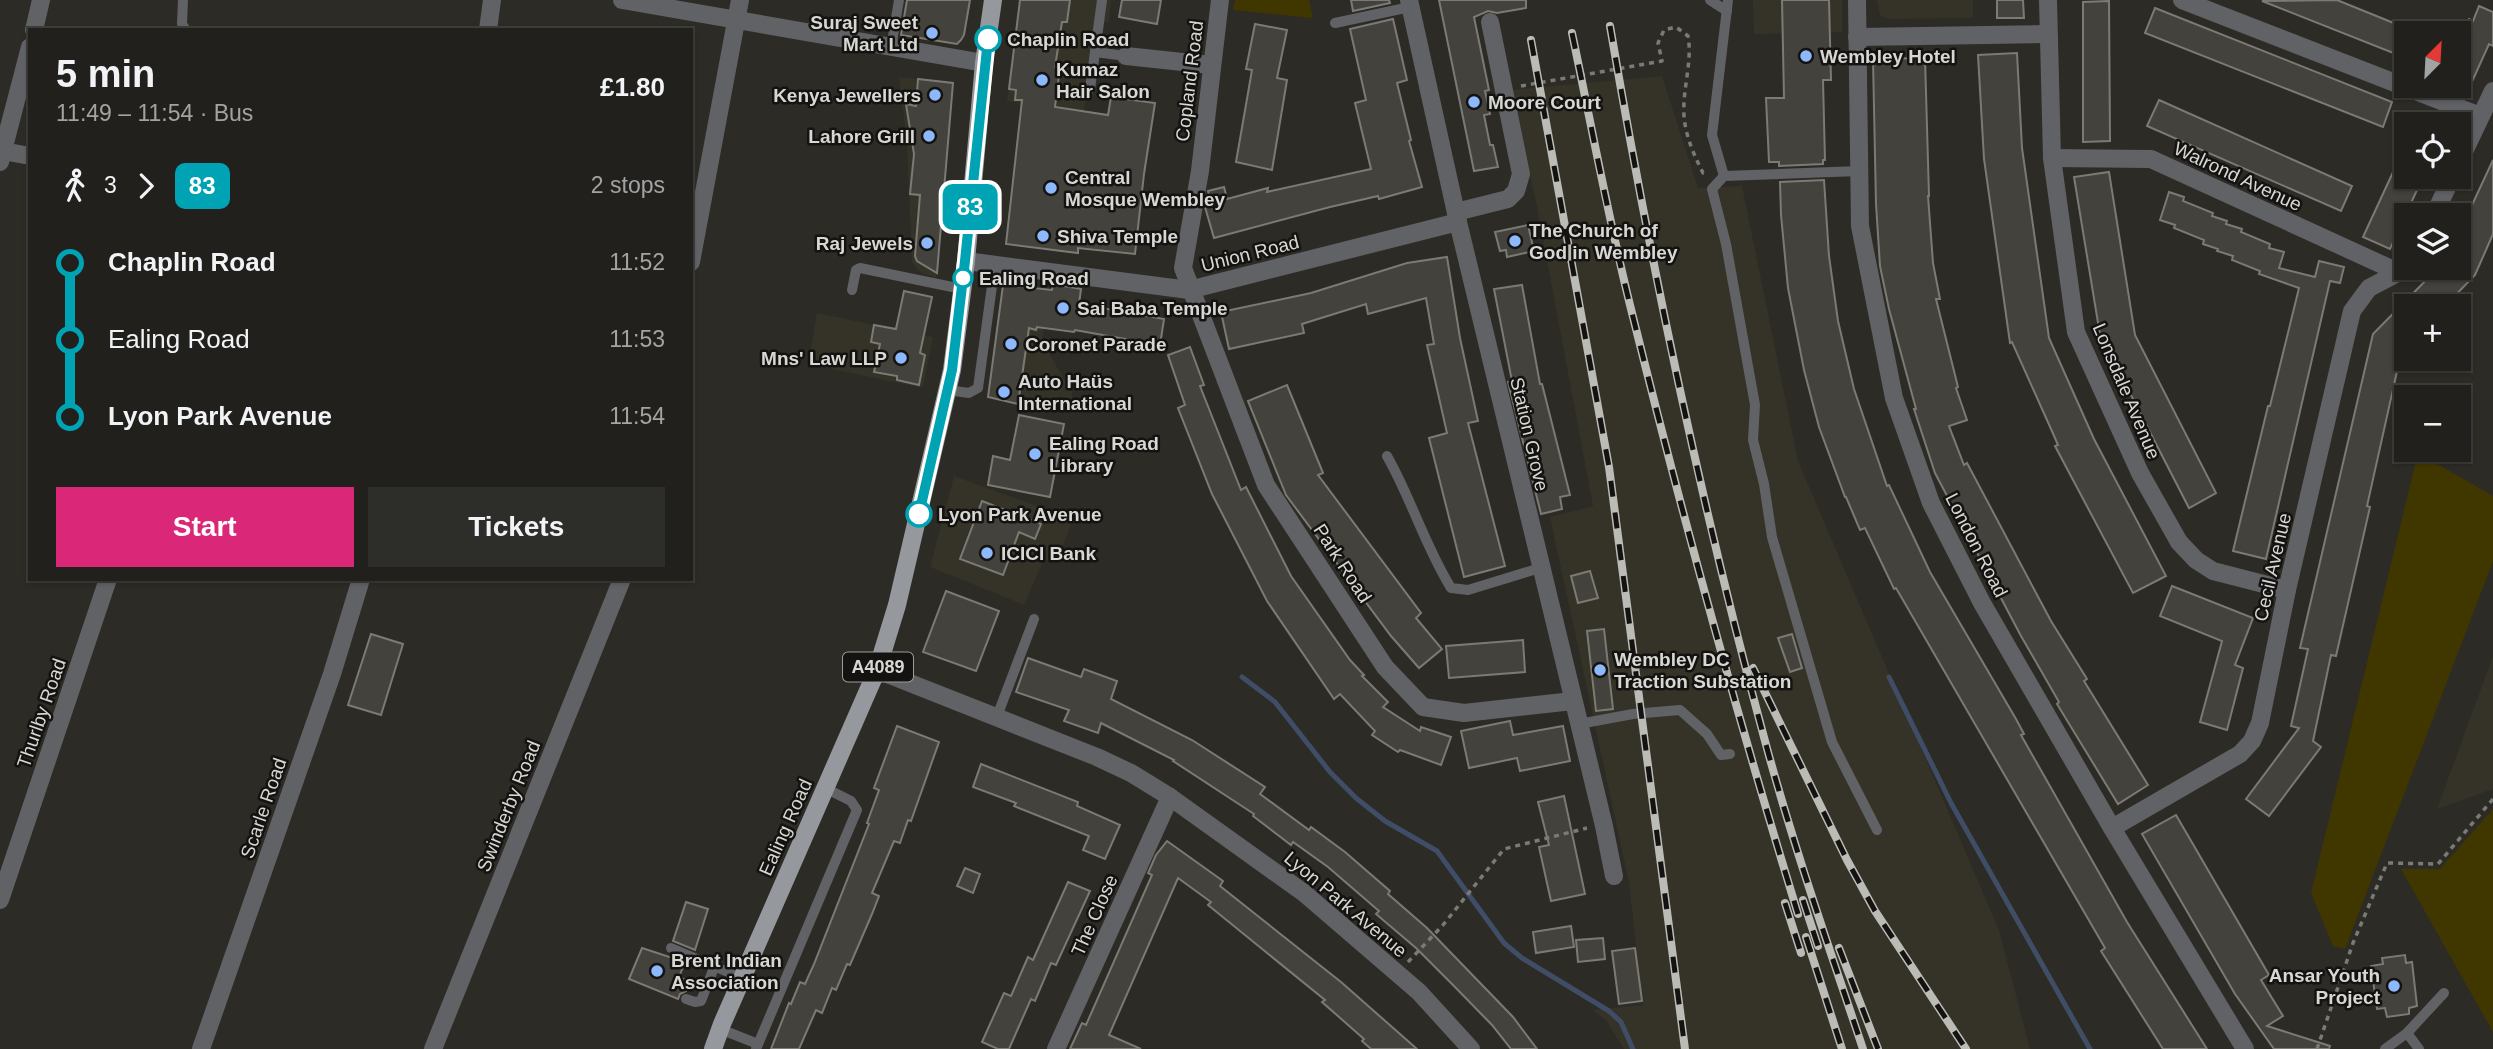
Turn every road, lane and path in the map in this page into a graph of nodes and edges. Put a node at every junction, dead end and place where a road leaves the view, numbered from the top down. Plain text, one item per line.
1 (41, 0) edge
2 (183, 0) edge
3 (492, 0) edge
4 (622, 0) edge
5 (740, 0) edge
6 (899, 0) edge
7 (993, 0) edge
8 (1102, 0) edge
9 (1220, 0) edge
10 (1710, 0) edge
11 (1857, 0) edge
12 (2048, 0) edge
13 (2182, 0) edge
14 (1409, 4) edge
15 (1727, 5) edge
16 (736, 20) junction
17 (1490, 22) dead end
18 (1335, 23) dead end
19 (34, 28) edge
20 (185, 28) edge
21 (488, 28) edge
22 (2048, 34) junction
23 (1857, 37) junction
24 (891, 48) junction
25 (1095, 52) junction
26 (28, 55) edge
27 (1126, 56) joint
28 (984, 63) junction
29 (1211, 65) junction
30 (1517, 86) dead end
31 (1090, 89) dead end
32 (2493, 91) edge
33 (2480, 116) junction
34 (2471, 136) edge
35 (28, 156) edge
36 (2, 157) edge
37 (2052, 158) junction
38 (1859, 171) junction
39 (1724, 176) junction
40 (1457, 217) junction
41 (693, 251) edge
42 (965, 261) junction
43 (995, 264) junction
44 (2394, 266) edge
45 (2394, 275) edge
46 (962, 289) junction
47 (852, 290) dead end
48 (1189, 290) junction
49 (947, 390) junction
50 (1387, 456) dead end
51 (1540, 568) junction
52 (107, 581) edge
53 (361, 581) edge
54 (621, 581) edge
55 (2287, 590) junction
56 (1034, 619) dead end
57 (877, 670) junction
58 (1573, 701) junction
59 (996, 719) junction
60 (1579, 724) junction
61 (1730, 754) dead end
62 (825, 788) junction
63 (1171, 797) junction
64 (2493, 799) edge
65 (1604, 826) junction
66 (2112, 828) junction
67 (1877, 830) dead end
68 (1614, 876) dead end
69 (0, 900) edge
70 (671, 948) dead end
71 (715, 965) junction
72 (1397, 974) junction
73 (742, 978) junction
74 (2444, 993) dead end
75 (686, 999) dead end
76 (720, 1029) junction
77 (2407, 1033) junction
78 (757, 1046) edge
79 (201, 1049) edge
80 (433, 1049) edge
81 (713, 1049) edge
82 (1056, 1049) edge
83 (1471, 1049) edge
84 (2245, 1049) edge
85 (2317, 1049) edge
86 (2385, 1049) edge
87 (2419, 1049) edge

1 - 19 street
2 - 20 lane
3 - 21 street
4 - 16 street
5 - 16 street
6 - 24 lane
7 - 28 main road, Ealing Road / A4089
8 - 25 lane
9 - 29 street, Copland Road
10 - 15 lane
11 - 23 street, London Road
12 - 22 street, Lonsdale Avenue
13 - 33 street
14 - 18 lane
14 - 40 street, Station Grove
15 - 39 lane
16 - 24 street
16 - 41 street
17 - 40 street, Union Road
22 - 23 street
22 - 37 street, Lonsdale Avenue
23 - 38 street, London Road
24 - 28 street
25 - 27 lane
25 - 31 lane
26 - 36 street
27 - 29 street
28 - 42 main road, Ealing Road / A4089
29 - 48 street, Copland Road
30 - 39 path
32 - 33 street
33 - 34 street
35 - 36 street
37 - 44 street, Walrond Avenue
37 - 55 street, Lonsdale Avenue
38 - 39 lane
38 - 66 street, London Road
39 - 67 lane
40 - 48 street, Union Road
40 - 51 street, Station Grove
42 - 43 street, Union Road
42 - 46 main road, Ealing Road / A4089
43 - 48 street, Union Road
43 - 49 lane
45 - 55 street, Cecil Avenue
46 - 47 lane
46 - 49 main road, Ealing Road / A4089
48 - 58 street, Park Road
49 - 57 main road, Ealing Road / A4089
50 - 51 lane
51 - 58 street, Station Grove
52 - 69 street, Thurlby Road
53 - 79 street, Scarle Road
54 - 80 street, Swinderby Road
55 - 66 street, Cecil Avenue
56 - 59 lane
57 - 59 street, Lyon Park Avenue
57 - 62 main road, Ealing Road / A4089
58 - 60 street, Station Grove
59 - 63 street, Lyon Park Avenue
60 - 61 lane
60 - 65 street, Station Grove
62 - 73 main road, Ealing Road / A4089
62 - 78 lane
63 - 72 street, Lyon Park Avenue
63 - 82 street, The Close
64 - 85 path
65 - 68 street, Station Grove
65 - 72 path
66 - 84 street, London Road
70 - 71 lane
71 - 73 lane
71 - 75 lane
72 - 83 street, Lyon Park Avenue
73 - 76 main road, Ealing Road / A4089
74 - 77 lane
76 - 78 lane
76 - 81 main road, Ealing Road / A4089
77 - 86 lane
77 - 87 lane

